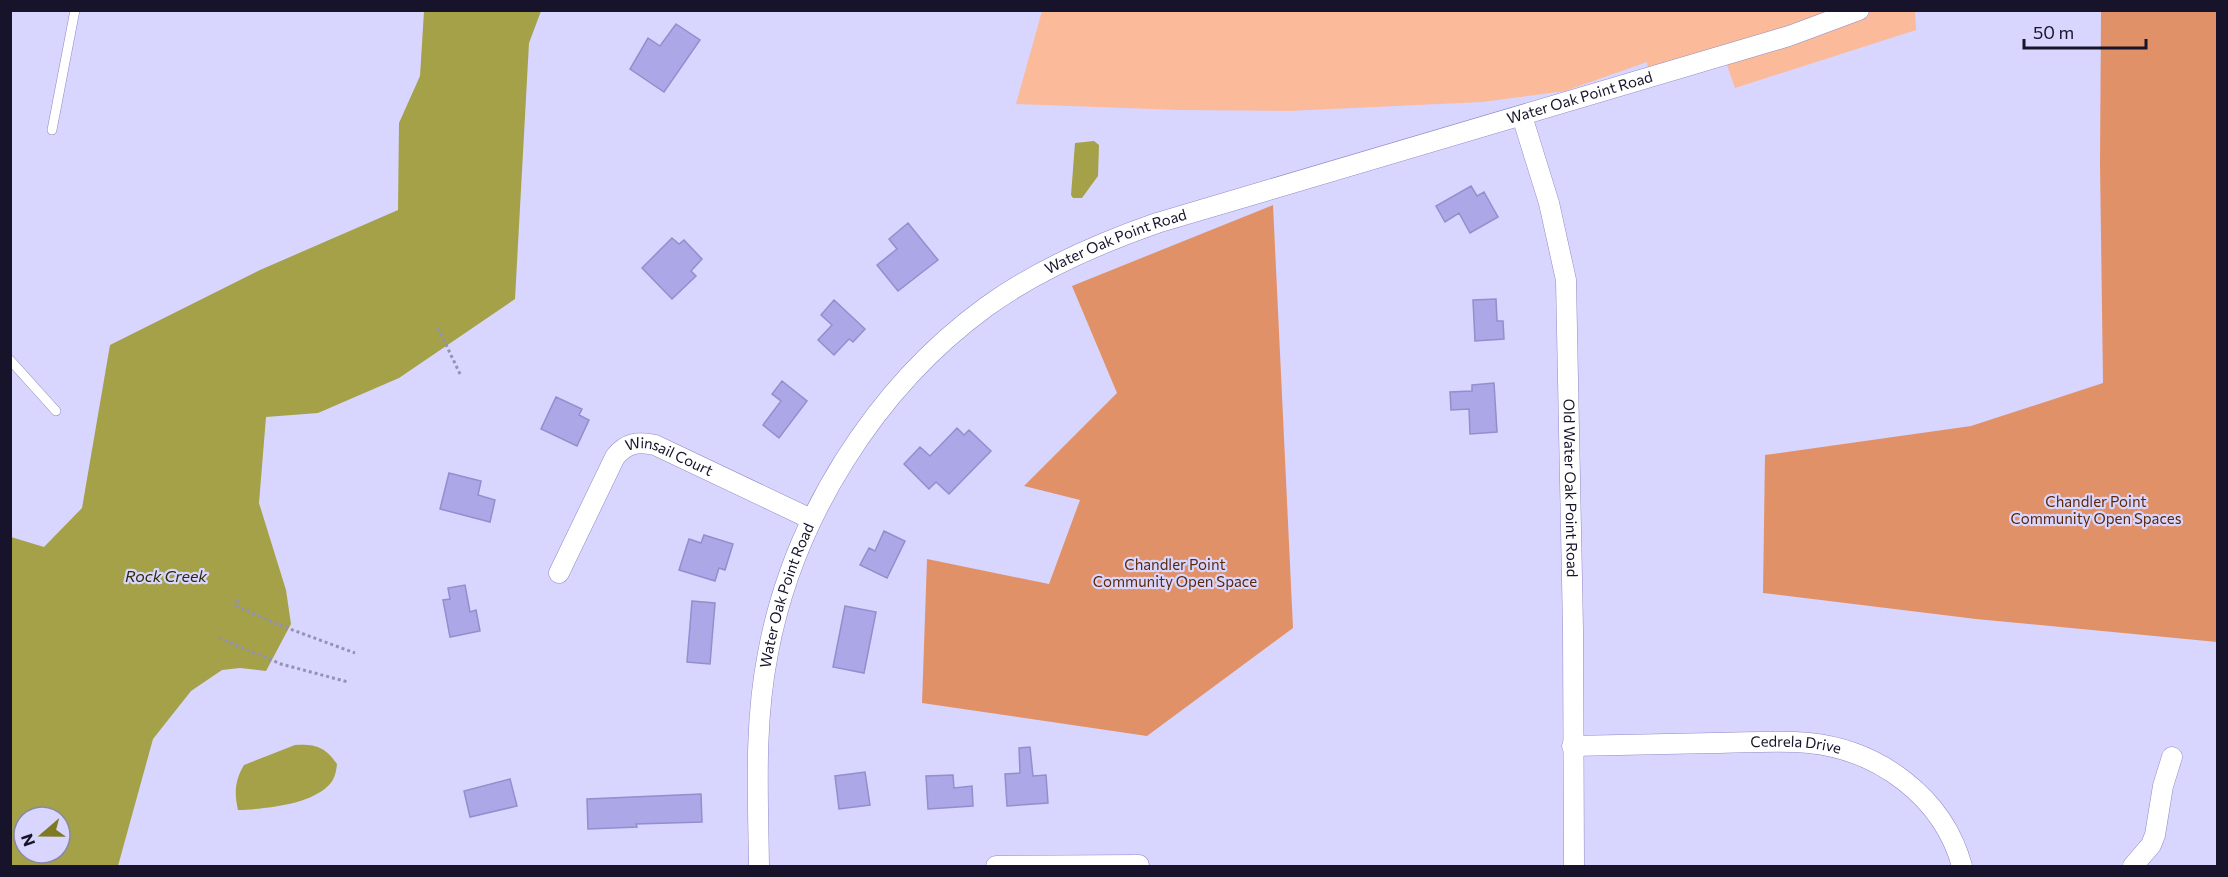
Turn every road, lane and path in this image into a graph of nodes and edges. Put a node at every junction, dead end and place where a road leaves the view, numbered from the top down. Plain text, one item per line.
1 (75, 10) edge
2 (1859, 10) edge
3 (1522, 116) junction
4 (52, 130) dead end
5 (438, 328) dead end
6 (10, 360) edge
7 (461, 376) dead end
8 (56, 411) dead end
9 (811, 519) junction
10 (559, 573) dead end
11 (238, 600) dead end
12 (219, 638) dead end
13 (355, 652) dead end
14 (348, 682) dead end
15 (1572, 746) junction
16 (2172, 757) dead end
17 (1139, 865) edge
18 (759, 867) edge
19 (996, 867) edge
20 (1574, 867) edge
21 (1962, 867) edge
22 (2133, 867) edge

1 - 4 lane
2 - 3 street, Water Oak Point Road
3 - 9 street, Water Oak Point Road
3 - 15 street, Old Water Oak Point Road
5 - 7 path
6 - 8 lane
9 - 10 street, Winsail Court
9 - 18 street, Water Oak Point Road
11 - 13 path
12 - 14 path
15 - 20 street, Old Water Oak Point Road
15 - 21 street, Cedrela Drive
16 - 22 street
17 - 19 street

